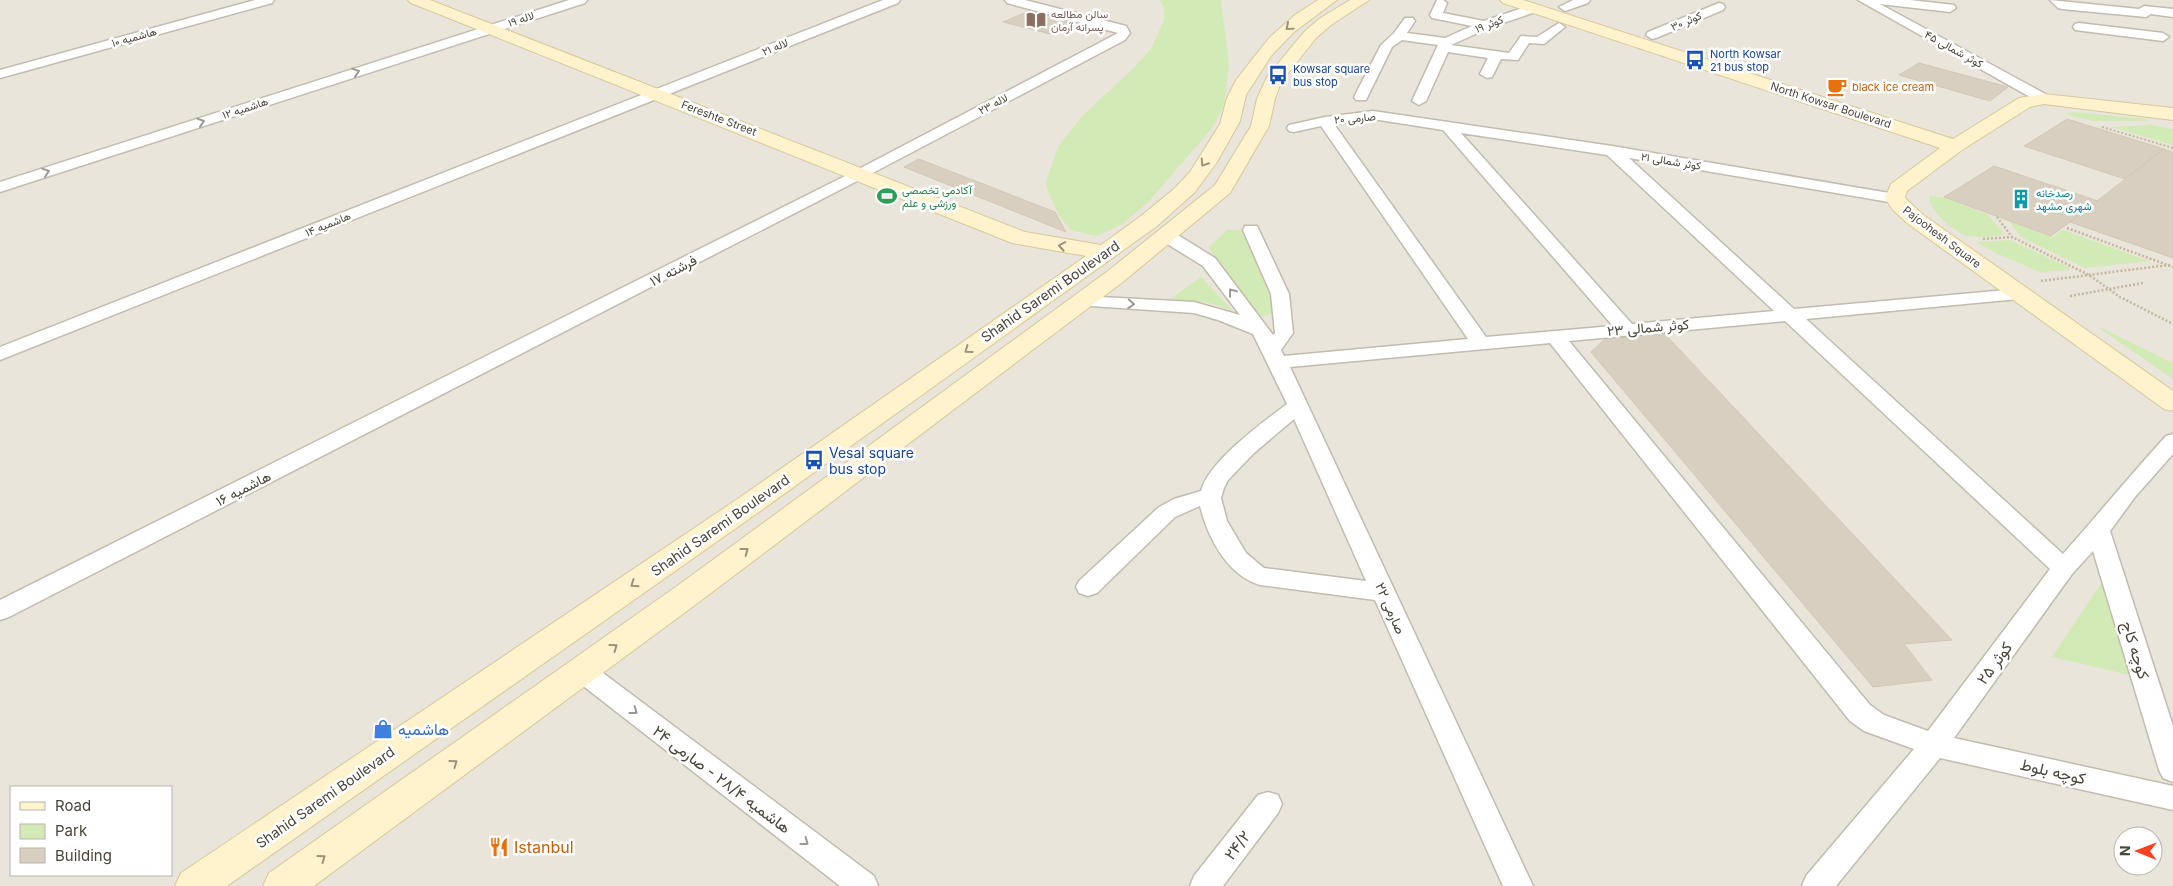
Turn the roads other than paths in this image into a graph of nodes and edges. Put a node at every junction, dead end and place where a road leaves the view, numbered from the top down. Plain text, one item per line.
1 (268, 0) edge
2 (581, 0) edge
3 (894, 0) edge
4 (1011, 0) edge
5 (1329, 0) edge
6 (1361, 0) edge
7 (1508, 0) edge
8 (1584, 0) edge
9 (1864, 0) edge
10 (1878, 0) edge
11 (2056, 0) edge
12 (422, 1) edge
13 (1441, 2) dead end
14 (1538, 4) edge
15 (1564, 7) junction
16 (1719, 7) dead end
17 (1950, 8) dead end
18 (2142, 8) edge
19 (2173, 13) edge
20 (1409, 21) dead end
21 (1485, 24) junction
22 (1559, 27) dead end
23 (2079, 27) dead end
24 (490, 29) junction
25 (1399, 36) junction
26 (1652, 36) junction
27 (2163, 37) junction
28 (1444, 45) junction
29 (2173, 50) edge
30 (1496, 55) junction
31 (0, 74) edge
32 (1487, 74) dead end
33 (656, 94) junction
34 (1361, 97) dead end
35 (2044, 99) junction
36 (1418, 101) dead end
37 (2173, 114) edge
38 (1325, 121) junction
39 (1447, 126) junction
40 (1294, 128) dead end
41 (1962, 142) junction
42 (1612, 151) junction
43 (860, 174) junction
44 (0, 187) edge
45 (1895, 198) junction
46 (1251, 230) dead end
47 (1167, 236) junction
48 (1020, 238) junction
49 (1104, 252) junction
50 (1065, 280) junction
51 (2018, 294) junction
52 (1082, 301) junction
53 (1790, 314) junction
54 (1626, 329) junction
55 (1555, 336) junction
56 (1480, 342) junction
57 (1271, 348) junction
58 (0, 354) edge
59 (485, 366) joint
60 (2173, 403) edge
61 (1298, 405) junction
62 (2173, 441) edge
63 (1209, 496) junction
64 (749, 505) junction
65 (780, 525) junction
66 (2098, 530) junction
67 (2064, 568) junction
68 (1088, 587) dead end
69 (1384, 592) junction
70 (0, 611) edge
71 (582, 671) junction
72 (1934, 745) junction
73 (2173, 770) edge
74 (2173, 798) edge
75 (1268, 804) dead end
76 (195, 886) edge
77 (283, 886) edge
78 (863, 886) edge
79 (1205, 886) edge
80 (1518, 886) edge
81 (1817, 886) edge

1 - 31 street, هاشمیه ۱۰
2 - 24 street, لاله ۱۹
3 - 33 street, لاله ۲۱
4 - 43 street, لاله ۲۳
5 -> 49 street, Shahid Saremi Boulevard
6 - 47 street, Shahid Saremi Boulevard
7 - 14 street, North Kowsar Boulevard
8 - 15 street
9 - 35 street, کوثر شمالی ۴۵
10 - 17 street
11 - 18 street
12 - 24 street, Fereshte Street
13 - 21 street
14 - 15 street, North Kowsar Boulevard
14 - 21 street, کوثر ۱۹
14 - 41 street, North Kowsar Boulevard
15 - 26 street, North Kowsar Boulevard
16 - 26 street, کوثر ۳۰
18 - 19 street
18 - 27 street
20 - 25 street
21 - 28 street, کوثر ۱۹
22 - 30 street
23 - 27 street
24 - 33 street, Fereshte Street
44 -> 24 street, هاشمیه ۱۲
25 - 28 street
25 - 34 street
26 - 41 street, North Kowsar Boulevard
27 - 29 street
28 - 30 street
28 - 36 street
30 - 32 street
33 - 43 street, Fereshte Street
33 - 58 street, هاشمیه ۱۴
35 - 37 street, Pajoohesh Square
35 - 41 street, Pajoohesh Square
38 - 39 street, صارمی ۲۰
38 - 40 street, صارمی ۲۰
38 - 56 street
39 - 42 street, کوثر شمالی ۲۱
39 - 54 street
41 - 45 street, Pajoohesh Square
42 - 45 street, کوثر شمالی ۲۱
42 - 53 street
43 - 48 street, Fereshte Street
43 - 59 street, فرشته ۱۷
45 - 51 street, Pajoohesh Square
46 - 57 street
47 - 52 street, Shahid Saremi Boulevard
57 -> 47 street, صارمی ۲۲
49 -> 48 street, Fereshte Street
48 - 50 street, Fereshte Street
49 - 50 street, Shahid Saremi Boulevard
50 -> 64 street, Shahid Saremi Boulevard
51 - 53 street, کوثر شمالی ۲۳
51 - 60 street, Pajoohesh Square
52 -> 57 street
52 - 65 street, Shahid Saremi Boulevard
53 - 54 street, کوثر شمالی ۲۳
53 - 67 street
54 - 55 street, کوثر شمالی ۲۳
55 - 56 street, کوثر شمالی ۲۳
55 - 72 street, کوچه بلوط
56 - 57 street, کوثر شمالی ۲۳
57 - 61 street, صارمی ۲۲
59 - 70 street, هاشمیه ۱۶
61 - 63 street
61 - 69 street, صارمی ۲۲
62 - 66 street, کوثر ۲۵
63 - 68 street
63 - 69 street
64 - 65 street
64 -> 76 street, Shahid Saremi Boulevard
71 -> 65 street, Shahid Saremi Boulevard
66 - 67 street, کوثر ۲۵
66 - 73 street, کوچه کاج
67 - 72 street, کوثر ۲۵
69 - 80 street, صارمی ۲۲
77 -> 71 street, Shahid Saremi Boulevard
71 -> 78 street, هاشمیه ۲۸/۴ - صارمی ۲۴
72 - 74 street, کوچه بلوط
72 - 81 street, کوثر ۲۵
75 - 79 street, ۲۴/۲

